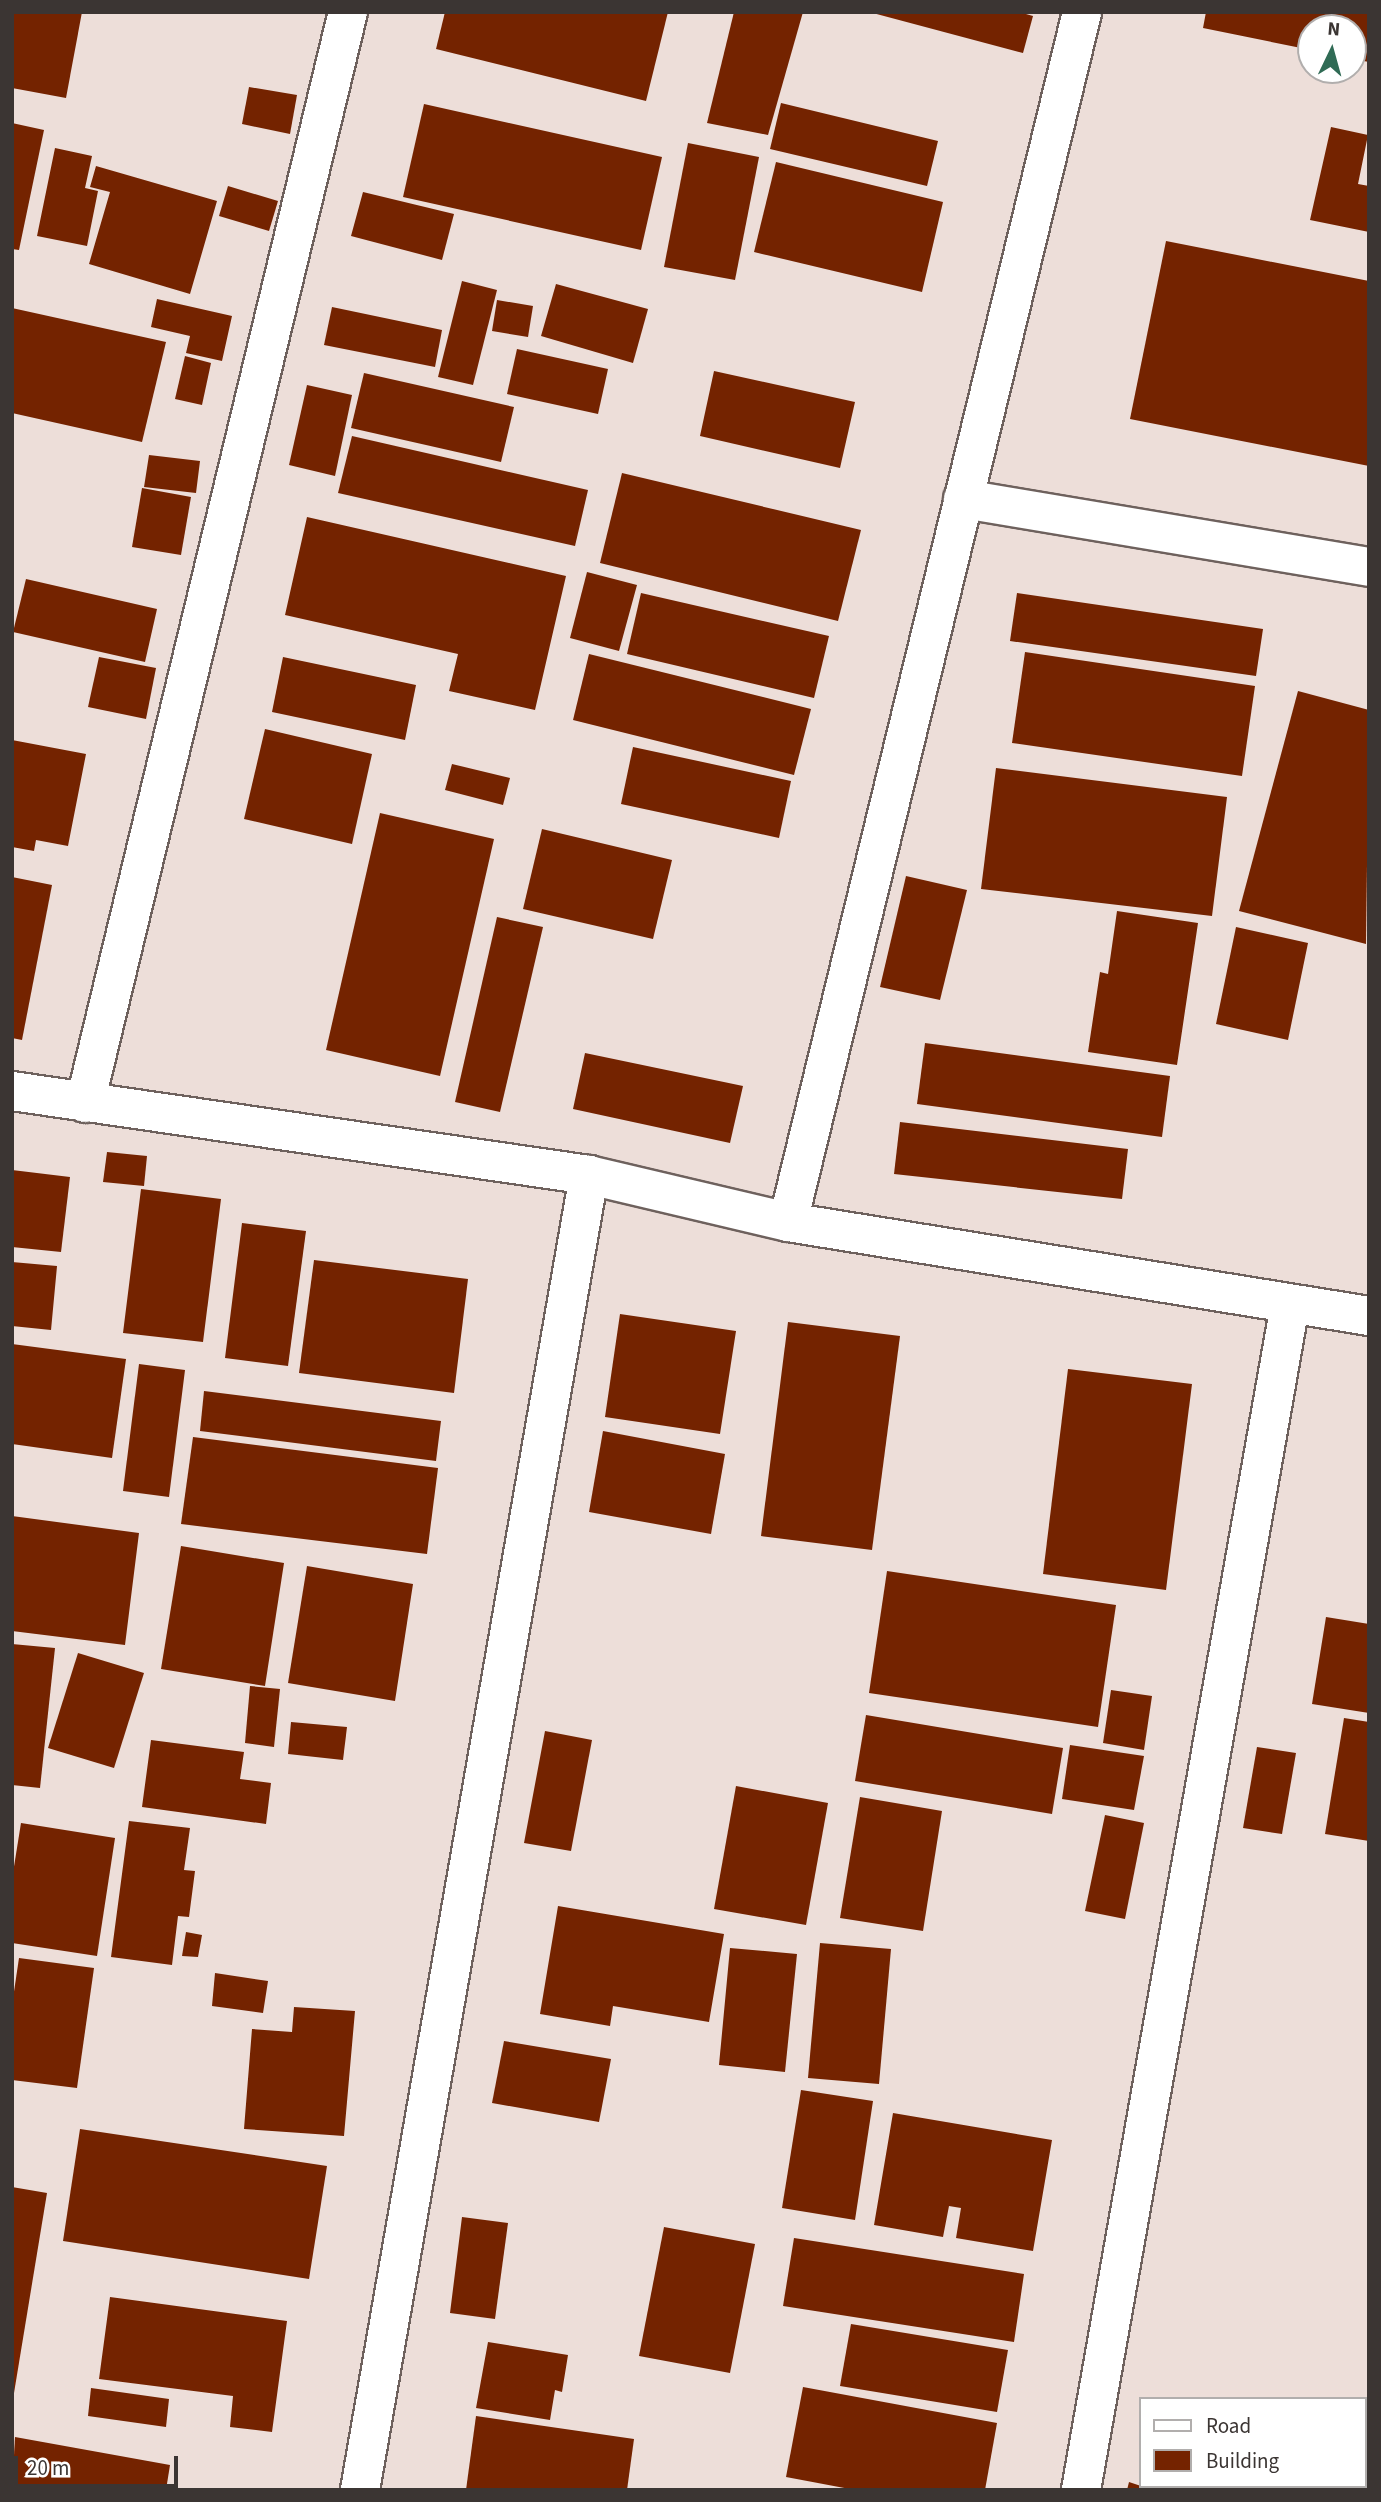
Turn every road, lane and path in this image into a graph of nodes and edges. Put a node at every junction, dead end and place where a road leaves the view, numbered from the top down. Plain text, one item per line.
1 (348, 12) edge
2 (1082, 12) edge
3 (963, 499) junction
4 (1369, 567) edge
5 (12, 1091) edge
6 (85, 1103) junction
7 (589, 1175) junction
8 (788, 1222) junction
9 (1290, 1305) junction
10 (1369, 1316) edge
11 (360, 2490) edge
12 (1082, 2490) edge

1 - 6 street
2 - 3 street
3 - 4 street
3 - 8 street
5 - 6 street
6 - 7 street
7 - 8 street
7 - 11 street
8 - 9 street
9 - 10 street
9 - 12 street

